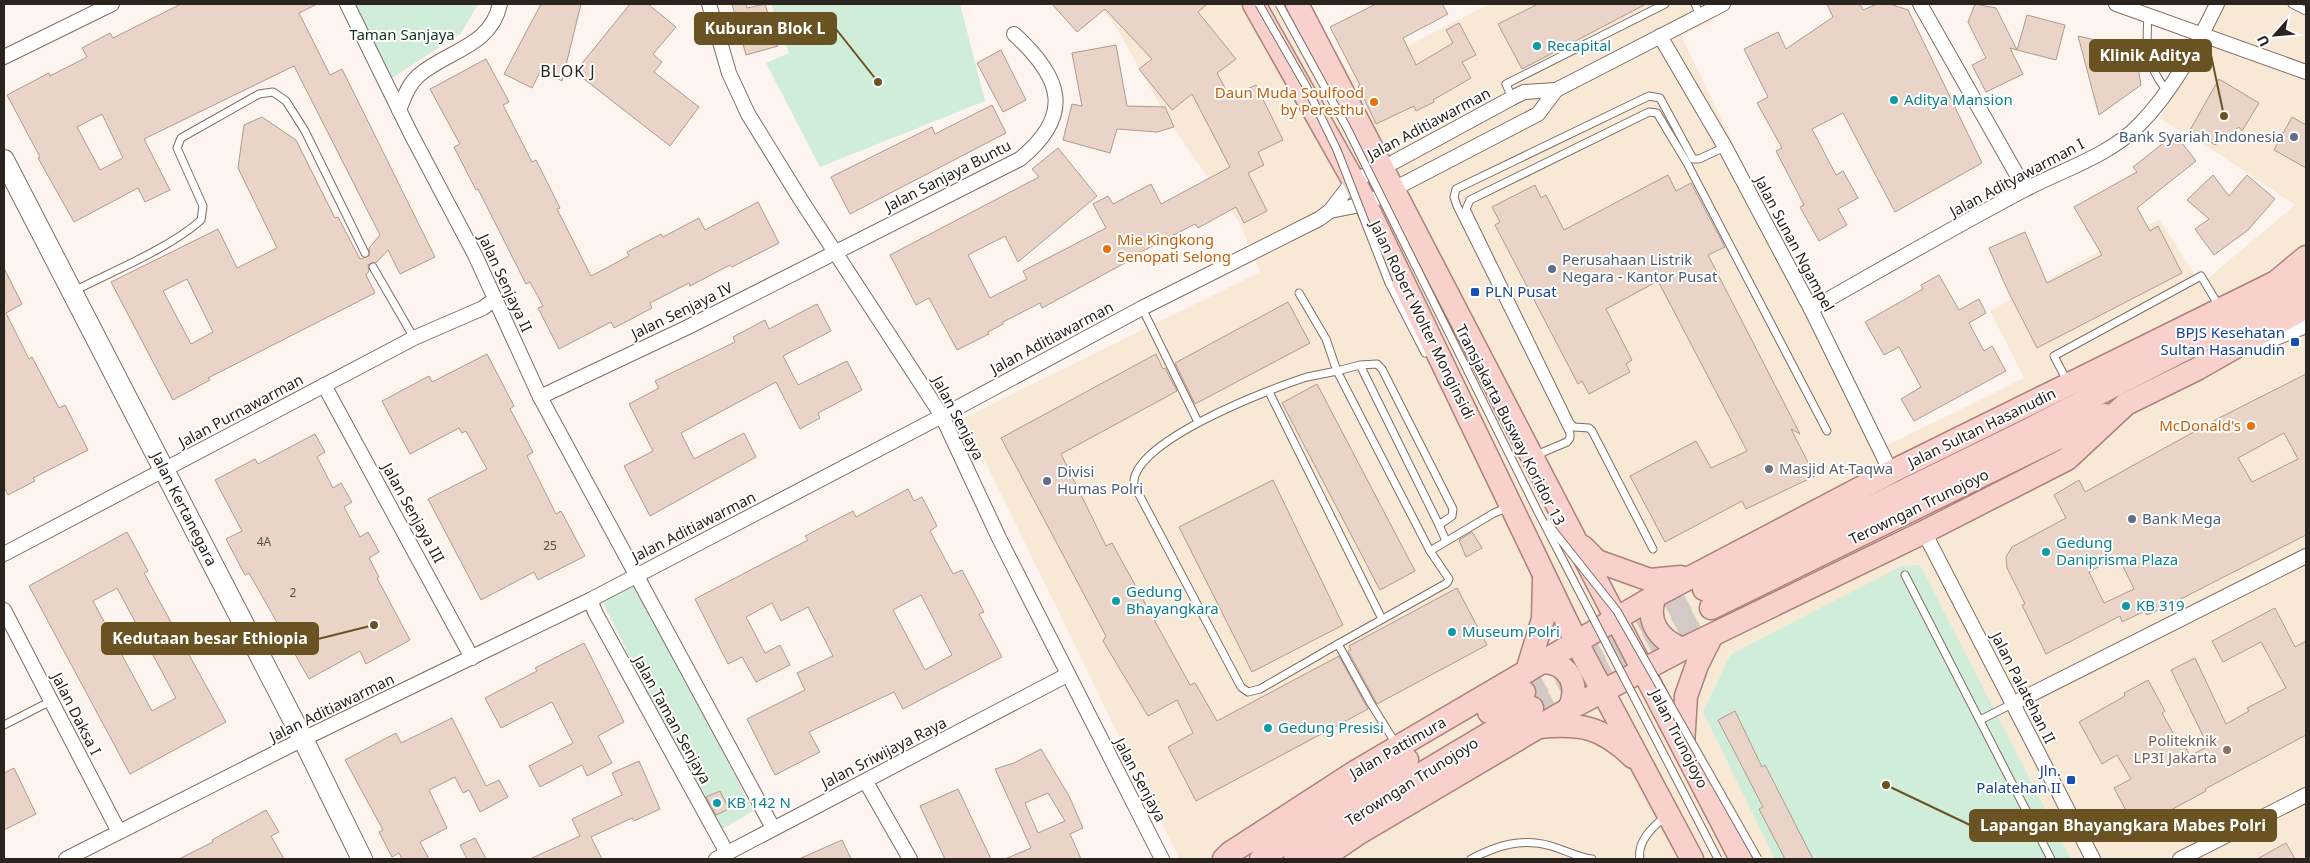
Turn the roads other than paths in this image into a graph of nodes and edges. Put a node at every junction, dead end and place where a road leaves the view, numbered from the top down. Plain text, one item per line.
1 (112, 4) edge
2 (347, 4) edge
3 (500, 4) edge
4 (709, 4) edge
5 (1254, 4) edge
6 (1259, 4) edge
7 (1279, 4) edge
8 (1297, 4) edge
9 (1665, 4) edge
10 (1723, 4) edge
11 (1920, 4) edge
12 (2116, 4) edge
13 (2217, 4) edge
14 (2292, 4) edge
15 (1698, 9) edge
16 (2306, 11) edge
17 (2148, 15) junction
18 (1014, 34) dead end
19 (2202, 35) junction
20 (1660, 36) junction
21 (4, 57) edge
22 (2306, 72) edge
23 (1556, 90) junction
24 (2166, 90) junction
25 (1512, 98) junction
26 (399, 110) junction
27 (1725, 147) junction
28 (4, 160) edge
29 (1690, 161) junction
30 (1383, 168) junction
31 (1353, 181) junction
32 (2025, 189) junction
33 (1394, 190) junction
34 (1365, 204) junction
35 (1330, 211) junction
36 (836, 252) junction
37 (365, 253) dead end
38 (2306, 257) edge
39 (373, 267) dead end
40 (2306, 283) edge
41 (72, 292) junction
42 (1299, 293) dead end
43 (495, 299) junction
44 (2306, 307) edge
45 (1142, 308) junction
46 (1811, 309) junction
47 (2221, 310) junction
48 (2306, 326) edge
49 (414, 338) junction
50 (1430, 362) dead end
51 (1360, 365) junction
52 (2196, 369) junction
53 (1337, 371) junction
54 (324, 384) junction
55 (2070, 385) junction
56 (1269, 392) junction
57 (540, 397) junction
58 (2126, 404) junction
59 (942, 416) junction
60 (1198, 422) junction
61 (1578, 428) junction
62 (2030, 429) junction
63 (1827, 431) dead end
64 (1570, 433) junction
65 (1470, 441) dead end
66 (1531, 457) junction
67 (164, 471) junction
68 (1891, 472) junction
69 (1504, 495) junction
70 (1537, 510) junction
71 (1439, 525) junction
72 (1924, 532) junction
73 (1573, 538) junction
74 (1446, 541) junction
75 (1653, 549) dead end
76 (1430, 551) junction
77 (4, 554) edge
78 (2306, 556) edge
79 (637, 575) junction
80 (1544, 575) junction
81 (1905, 575) dead end
82 (1704, 591) junction
83 (1655, 596) junction
84 (590, 600) junction
85 (4, 610) edge
86 (1618, 618) junction
87 (1382, 619) junction
88 (1711, 637) junction
89 (1577, 642) junction
90 (1338, 644) junction
91 (1683, 649) junction
92 (472, 658) junction
93 (1644, 670) junction
94 (1067, 675) junction
95 (1532, 692) junction
96 (1603, 692) junction
97 (51, 701) junction
98 (2012, 704) junction
99 (1569, 709) junction
100 (1980, 720) junction
101 (4, 724) edge
102 (303, 739) junction
103 (1399, 748) junction
104 (1683, 750) junction
105 (1641, 764) junction
106 (866, 782) junction
107 (2306, 795) edge
108 (1665, 817) junction
109 (773, 828) junction
110 (119, 832) junction
111 (722, 856) edge
112 (66, 859) edge
113 (362, 859) edge
114 (910, 859) edge
115 (1162, 859) edge
116 (1224, 859) edge
117 (1261, 859) edge
118 (1295, 859) edge
119 (1321, 859) edge
120 (1471, 859) edge
121 (1592, 859) edge
122 (1640, 859) edge
123 (1683, 859) edge
124 (1692, 859) edge
125 (1718, 859) edge
126 (1741, 859) edge
127 (1758, 859) edge
128 (2051, 859) edge
129 (2093, 859) edge
130 (2180, 859) edge

1 - 21 street
2 - 26 street, Jalan Senjaya II
3 - 26 street
4 - 36 street, Jalan Senjaya
5 - 31 main road, Jalan Robert Wolter Monginsidi
6 - 50 lane, bridge
7 - 70 lane, Transjakarta Busway Koridor 13, bridge
8 - 30 main road
9 - 25 lane
10 - 15 street, Jalan Aditiawarman
11 - 32 street
12 - 17 street
13 - 19 street, Jalan Adityawarman I
14 - 16 lane
15 - 20 street, Jalan Aditiawarman
17 - 19 street
17 - 24 lane
18 - 36 street, Jalan Sanjaya Buntu
19 - 22 street
19 - 24 street, Jalan Adityawarman I
20 - 23 street, Jalan Aditiawarman
20 - 27 street, Jalan Sunan Ngampel
23 - 25 street, Jalan Aditiawarman
23 - 33 street, Jalan Aditiawarman
24 - 32 street, Jalan Adityawarman I
25 - 30 street, Jalan Aditiawarman
26 - 43 street, Jalan Senjaya II
27 - 29 lane
27 - 46 street, Jalan Sunan Ngampel
28 - 41 street, Jalan Kertanegara
29 - 61 lane
29 - 63 lane
29 - 64 lane
30 - 31 street, Jalan Aditiawarman
30 - 33 main road
31 - 34 main road, Jalan Robert Wolter Monginsidi
31 - 35 street, Jalan Aditiawarman
32 - 46 street, Jalan Adityawarman I
33 - 34 street, Jalan Aditiawarman
33 - 66 main road
34 - 35 street, Jalan Aditiawarman
34 - 69 main road, Jalan Robert Wolter Monginsidi
35 - 45 street, Jalan Aditiawarman
36 - 57 street, Jalan Senjaya IV
36 - 59 street, Jalan Senjaya
37 - 41 lane
38 - 47 main road, Jalan Sultan Hasanudin
39 - 49 lane
40 - 62 main road, Terowngan Trunojoyo
41 - 67 street, Jalan Kertanegara
42 - 53 lane
43 - 49 street, Jalan Purnawarman
43 - 57 street, Jalan Senjaya II
44 - 52 main road
45 - 59 street, Jalan Aditiawarman
45 - 60 lane
46 - 68 street, Jalan Sunan Ngampel
47 - 55 main road, Jalan Sultan Hasanudin
47 - 55 lane
48 - 52 street
49 - 54 street, Jalan Purnawarman
51 - 53 lane
51 - 71 lane
51 - 71 lane
52 - 58 main road
53 - 56 lane
53 - 76 lane
54 - 67 street, Jalan Purnawarman
54 - 92 street, Jalan Senjaya III
55 - 62 main road
55 - 68 main road, Jalan Sultan Hasanudin
56 - 60 lane
56 - 87 lane
57 - 79 street, Jalan Senjaya II
58 - 72 main road
58 - 82 main road, Terowngan Trunojoyo
59 - 79 street, Jalan Aditiawarman
59 - 94 street, Jalan Senjaya
60 - 90 lane
61 - 64 lane
61 - 75 lane
62 - 82 main road, Terowngan Trunojoyo
64 - 66 lane
65 - 69 lane
66 - 73 main road
67 - 77 street, Jalan Purnawarman
67 - 102 street, Jalan Kertanegara
68 - 82 main road, Jalan Sultan Hasanudin
69 - 74 lane
69 - 80 main road, Jalan Robert Wolter Monginsidi
70 - 125 lane, Transjakarta Busway Koridor 13, bridge
70 - 127 lane, bridge
71 - 74 lane
72 - 88 main road
72 - 98 street, Jalan Palatehan II
73 - 82 main road
73 - 86 main road
74 - 76 lane
76 - 87 lane
78 - 98 street
79 - 84 street, Jalan Aditiawarman
79 - 109 street
80 - 89 main road, Jalan Robert Wolter Monginsidi
80 - 95 main road
81 - 100 lane
82 - 83 main road, Jalan Sultan Hasanudin
83 - 86 main road, Jalan Sultan Hasanudin
83 - 91 main road
84 - 92 street, Jalan Aditiawarman
84 - 111 street, Jalan Taman Senjaya
85 - 97 street, Jalan Daksa I
86 - 89 main road, Jalan Sultan Hasanudin
86 - 93 main road, Jalan Trunojoyo
87 - 90 lane
88 - 91 main road
88 - 104 main road
89 - 95 main road, Jalan Pattimura
89 - 96 main road
90 - 103 lane
91 - 93 main road
92 - 102 street, Jalan Aditiawarman
93 - 96 main road
93 - 104 main road, Jalan Trunojoyo
94 - 106 street, Jalan Sriwijaya Raya
94 - 115 street, Jalan Senjaya
95 - 99 main road, Jalan Pattimura
95 - 99 main road
95 - 103 main road, Jalan Pattimura
95 - 105 main road
95 - 117 main road, Terowngan Trunojoyo
95 - 118 main road, Terowngan Trunojoyo
95 - 119 main road, Jalan Pattimura
96 - 99 main road, Jalan Pattimura
96 - 105 main road
97 - 101 lane
97 - 110 street, Jalan Daksa I
98 - 100 lane
98 - 129 street, Jalan Palatehan II
100 - 128 lane
102 - 110 street, Jalan Aditiawarman
102 - 113 street, Jalan Kertanegara
103 - 116 main road, Jalan Pattimura
104 - 126 main road, Jalan Trunojoyo
105 - 108 main road
106 - 109 street, Jalan Sriwijaya Raya
106 - 114 street
107 - 130 street
108 - 122 lane
108 - 123 lane
108 - 124 main road
109 - 111 street, Jalan Sriwijaya Raya
110 - 112 street, Jalan Aditiawarman
120 - 121 lane

